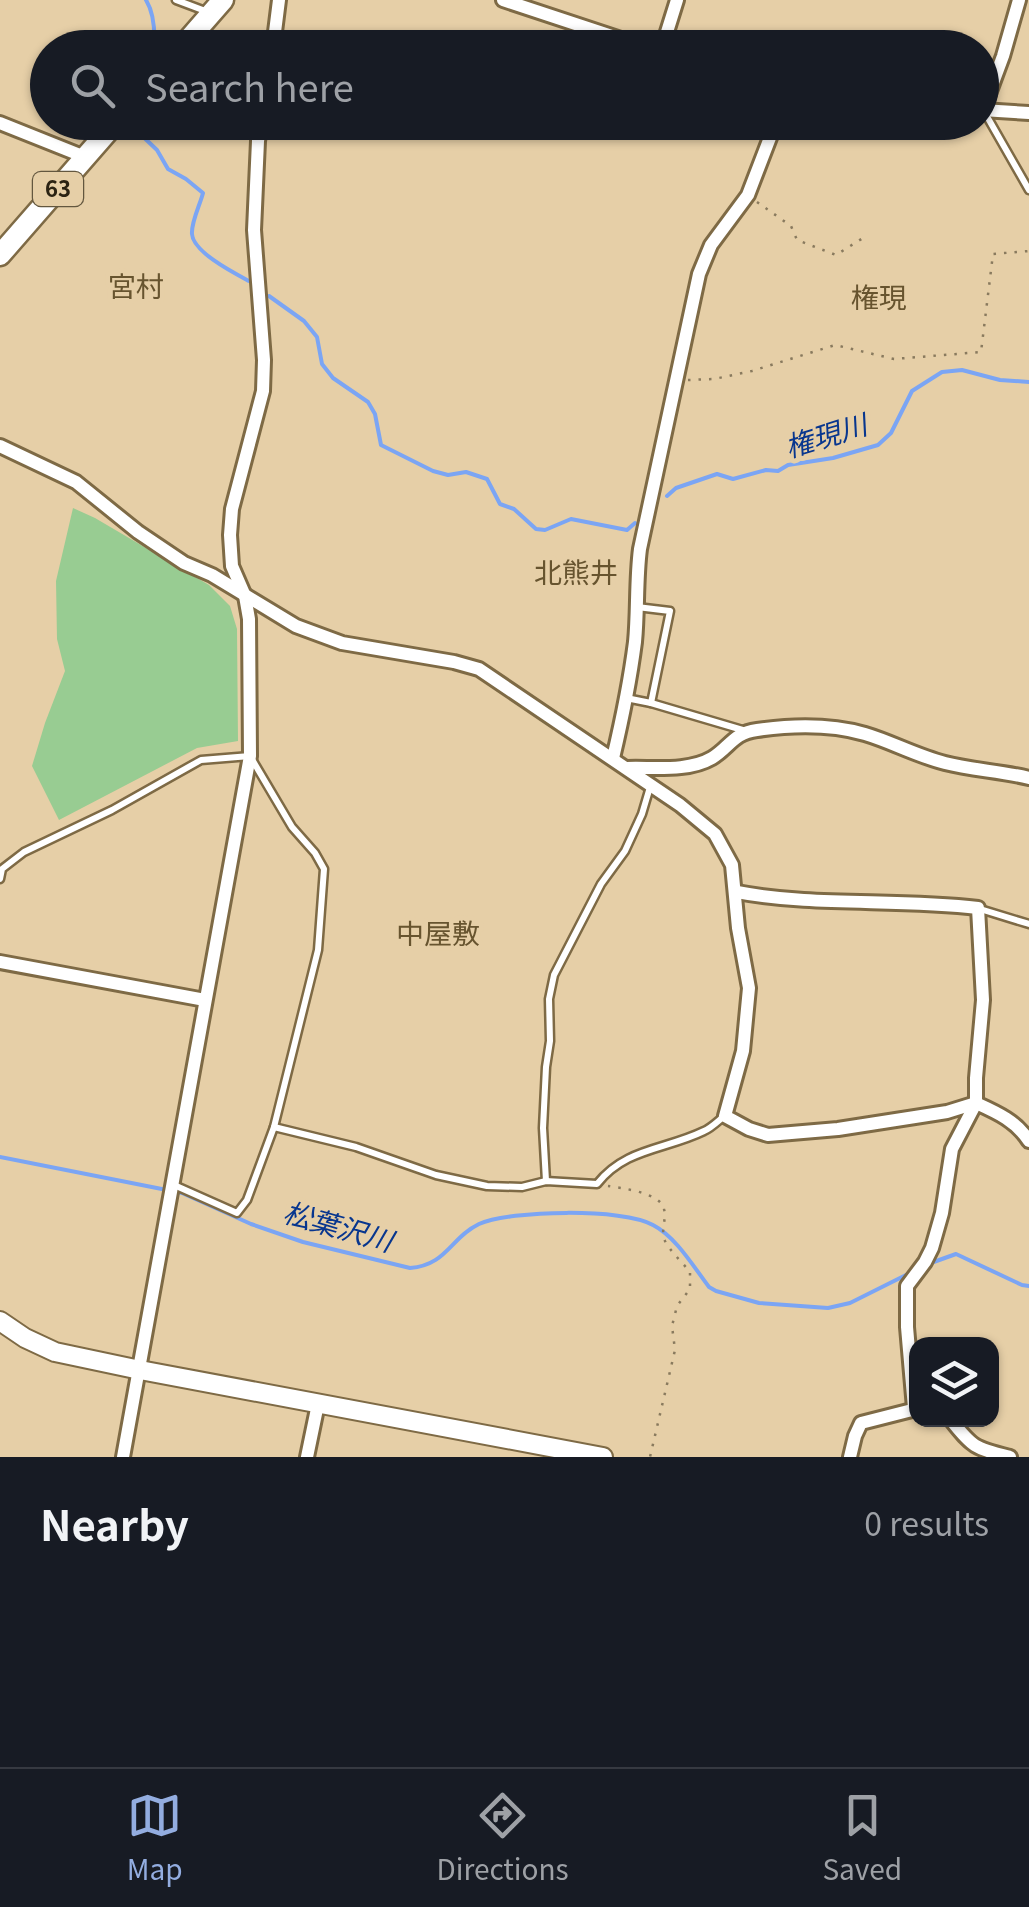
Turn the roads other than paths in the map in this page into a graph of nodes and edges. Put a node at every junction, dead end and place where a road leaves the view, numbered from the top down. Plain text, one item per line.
1 (176, 0) edge
2 (279, 0) edge
3 (504, 0) edge
4 (676, 0) edge
5 (1020, 0) edge
6 (217, 6) edge
7 (197, 30) edge
8 (275, 30) edge
9 (594, 30) edge
10 (667, 30) edge
11 (999, 64) edge
12 (999, 111) edge
13 (1029, 114) edge
14 (0, 122) edge
15 (30, 135) edge
16 (999, 139) edge
17 (42, 140) edge
18 (100, 140) edge
19 (258, 140) edge
20 (769, 140) edge
21 (85, 158) junction
22 (1029, 190) edge
23 (0, 255) edge
24 (0, 446) edge
25 (245, 596) junction
26 (636, 606) junction
27 (626, 698) junction
28 (651, 704) junction
29 (748, 732) junction
30 (250, 756) junction
31 (613, 758) junction
32 (627, 768) junction
33 (1029, 778) edge
34 (650, 786) junction
35 (0, 879) edge
36 (737, 892) junction
37 (978, 908) junction
38 (1029, 924) edge
39 (0, 962) edge
40 (204, 1000) junction
41 (976, 1103) junction
42 (724, 1116) junction
43 (274, 1127) junction
44 (1029, 1140) edge
45 (546, 1180) junction
46 (174, 1185) junction
47 (0, 1321) edge
48 (910, 1337) edge
49 (140, 1370) junction
50 (318, 1404) junction
51 (909, 1410) edge
52 (957, 1427) edge
53 (123, 1457) edge
54 (307, 1457) edge
55 (603, 1457) edge
56 (850, 1457) edge
57 (1010, 1457) edge

1 - 6 lane
2 - 8 street
3 - 9 street
4 - 10 street
5 - 11 street
6 - 7 main road
12 - 13 street
14 - 15 street
16 - 22 lane
17 - 21 street
18 - 21 main road, 63
19 - 25 street
20 - 26 street
21 - 23 main road, 63
24 - 25 street
25 - 30 street
25 - 31 street
26 - 27 street
26 - 28 lane
27 - 28 lane
27 - 31 street
28 - 29 lane
29 - 32 street
29 - 33 street
30 - 35 lane
30 - 40 street
30 - 43 lane
31 - 32 street
32 - 34 street
34 - 36 street
34 - 45 lane
36 - 37 street
36 - 42 street
37 - 38 lane
37 - 41 street
39 - 40 street
40 - 46 street
41 - 42 street
41 - 44 street
41 - 48 street
42 - 45 lane
43 - 45 lane
43 - 46 lane
46 - 49 street
47 - 49 street
49 - 50 street
49 - 53 street
50 - 54 street
50 - 55 street
51 - 56 street
52 - 57 street

